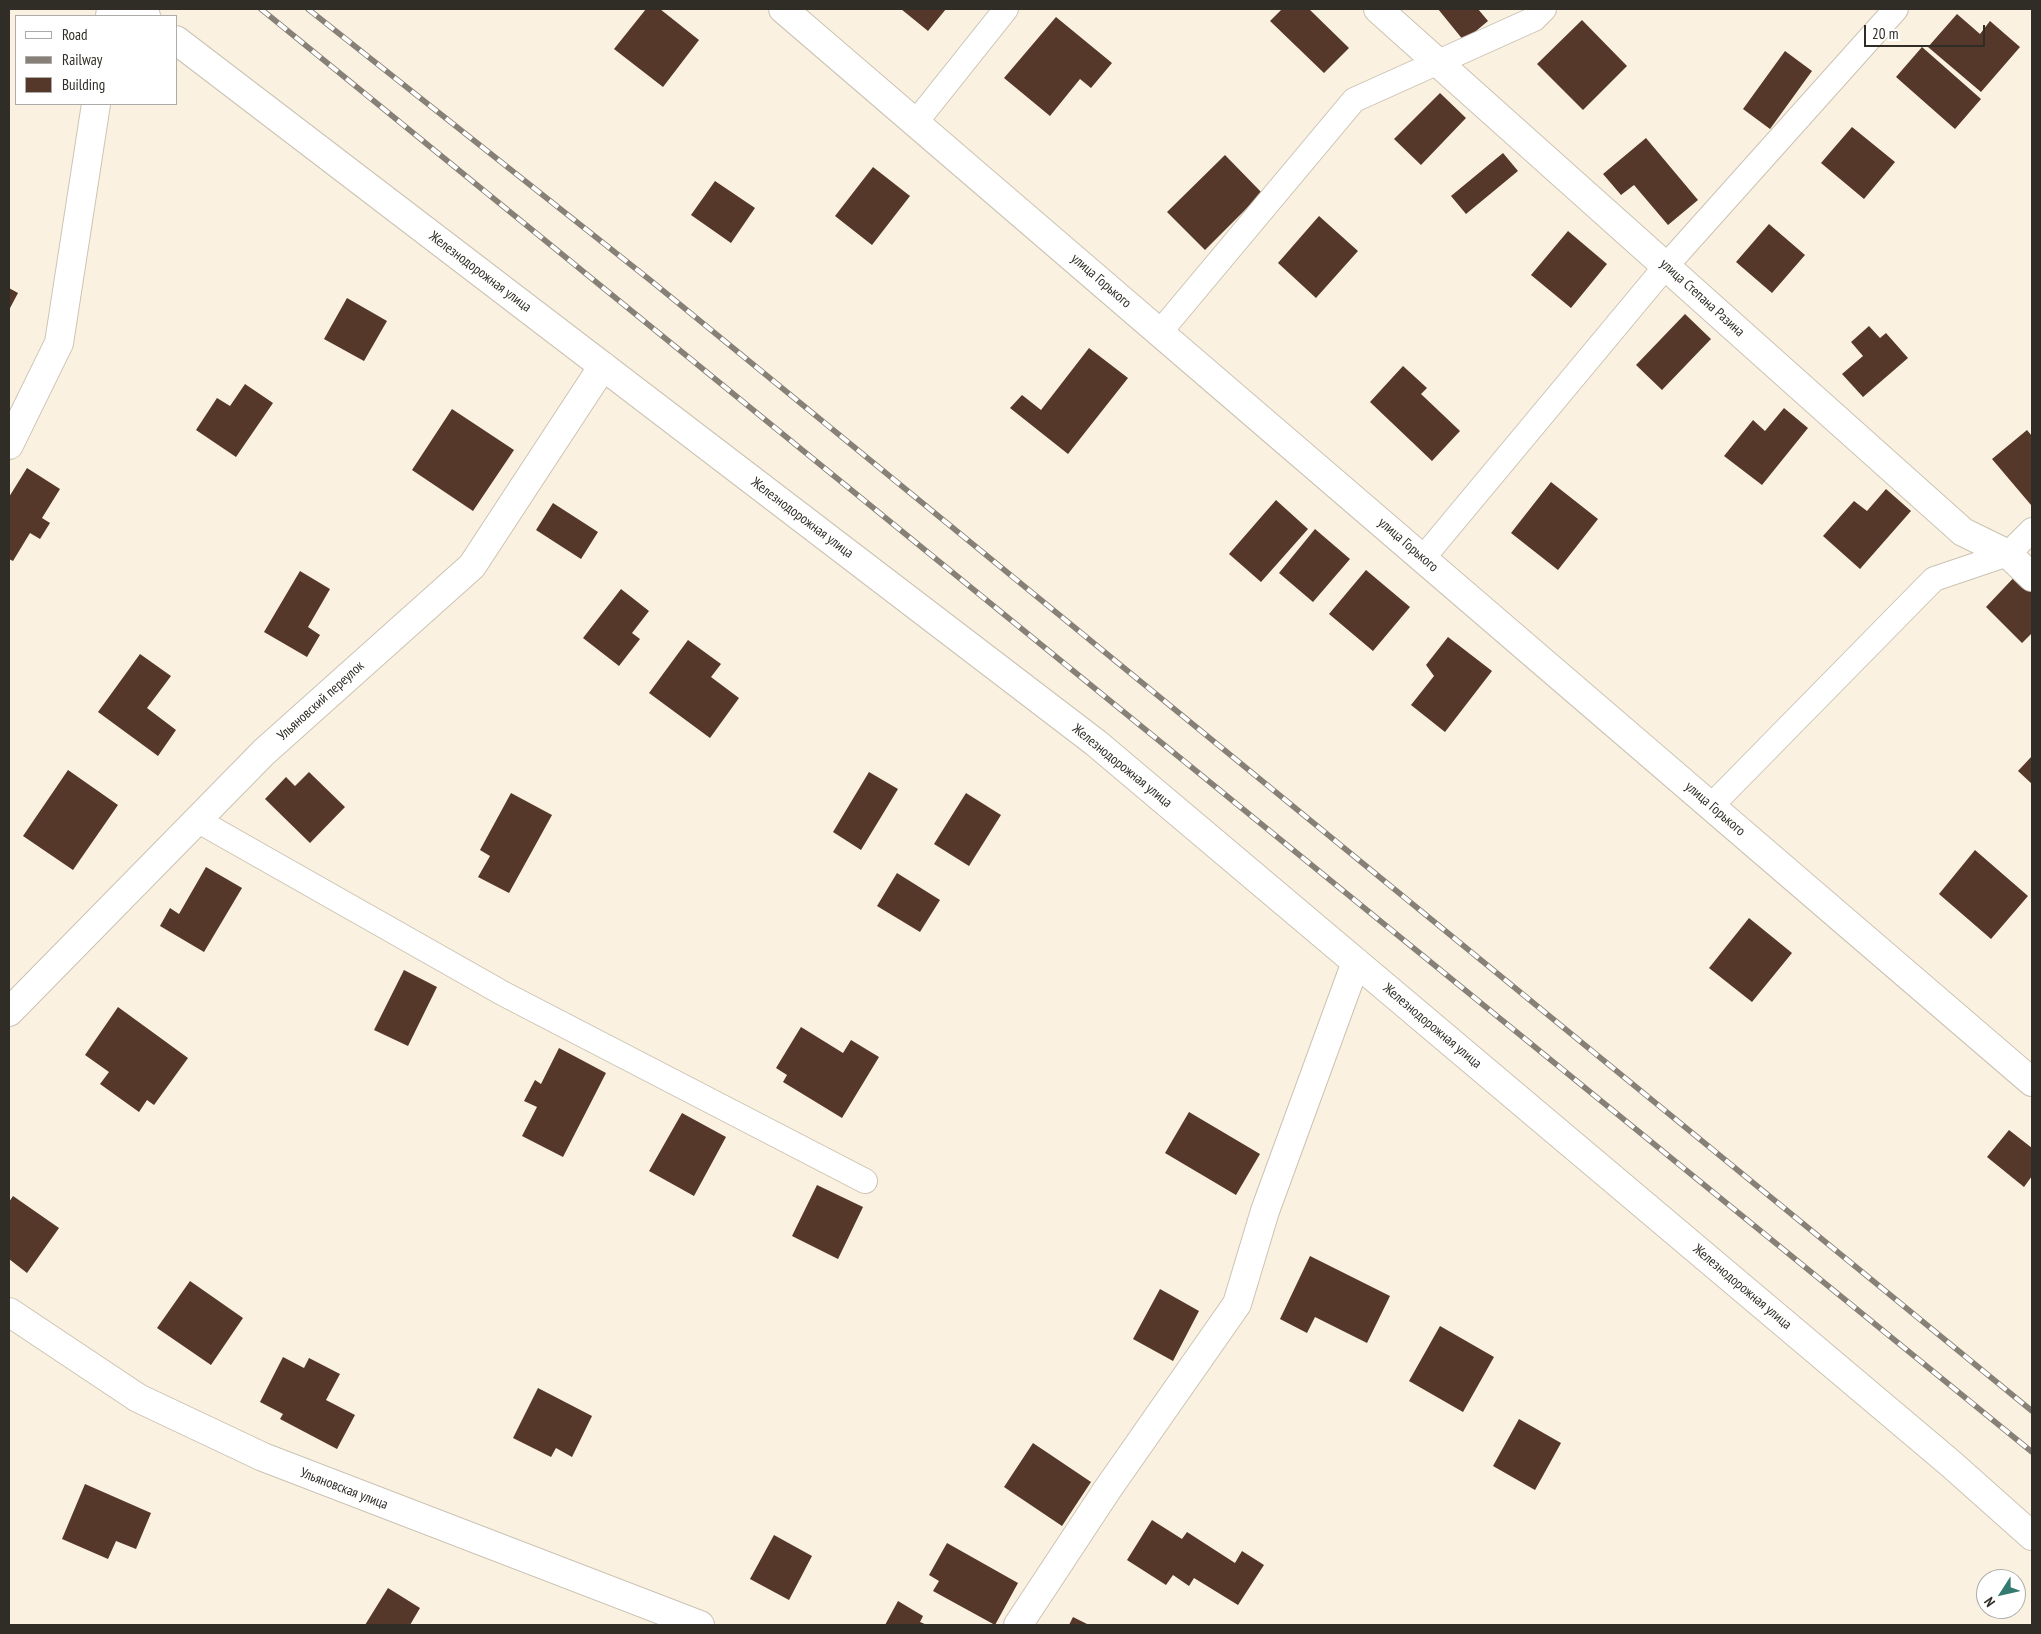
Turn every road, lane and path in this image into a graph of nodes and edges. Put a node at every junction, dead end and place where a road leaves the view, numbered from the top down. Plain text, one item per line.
1 (783, 9) edge
2 (1006, 9) edge
3 (1378, 9) edge
4 (1544, 9) edge
5 (1896, 9) edge
6 (178, 42) edge
7 (1438, 62) junction
8 (96, 105) edge
9 (916, 122) junction
10 (1666, 266) junction
11 (1160, 332) junction
12 (603, 366) junction
13 (9, 445) edge
14 (2032, 530) edge
15 (2008, 554) junction
16 (1422, 558) junction
17 (2032, 577) edge
18 (1711, 806) junction
19 (197, 820) junction
20 (1356, 962) junction
21 (9, 1012) edge
22 (2032, 1082) edge
23 (865, 1181) dead end
24 (9, 1312) edge
25 (2032, 1536) edge
26 (700, 1625) edge
27 (1018, 1625) edge

1 - 9 street, улица Горького
2 - 9 lane
3 - 7 street, улица Степана Разина
4 - 7 lane
5 - 10 lane
6 - 12 street, Железнодорожная улица
7 - 10 street, улица Степана Разина
7 - 11 lane
8 - 13 street
9 - 11 street, улица Горького
10 - 15 street, улица Степана Разина
10 - 16 lane
11 - 16 street, улица Горького
12 - 19 street, Ульяновский переулок
12 - 20 street, Железнодорожная улица
14 - 15 lane
15 - 17 street, улица Степана Разина
15 - 18 lane
16 - 18 street, улица Горького
18 - 22 street, улица Горького
19 - 21 street, Ульяновский переулок
19 - 23 lane
20 - 25 street, Железнодорожная улица
20 - 27 street
24 - 26 street, Ульяновская улица

